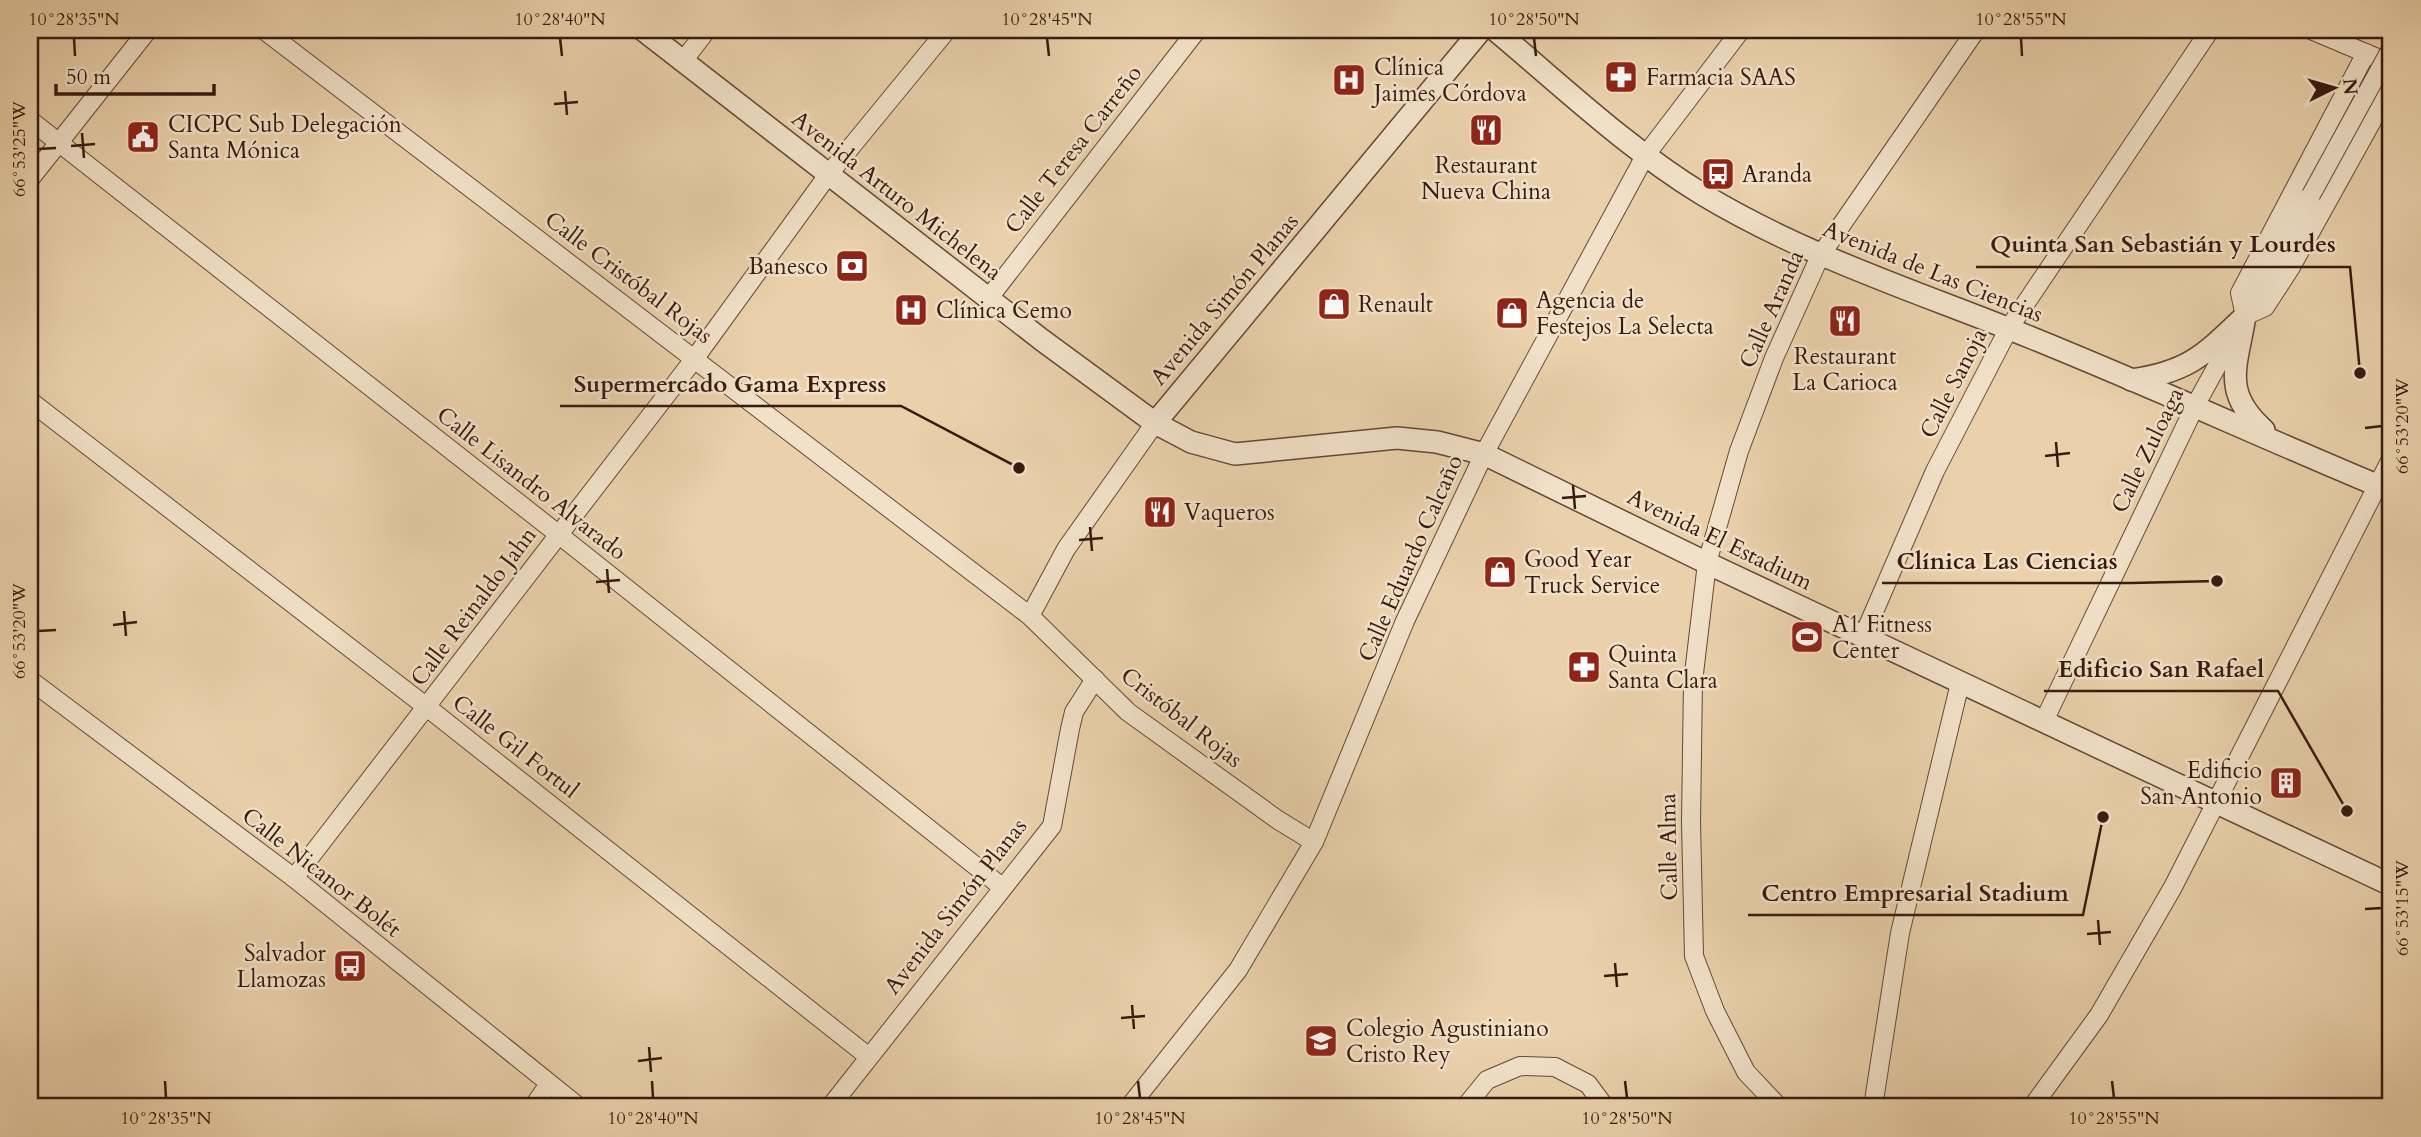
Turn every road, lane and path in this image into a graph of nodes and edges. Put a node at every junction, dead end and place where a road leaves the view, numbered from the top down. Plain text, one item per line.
1 (148, 30) edge
2 (264, 30) edge
3 (643, 30) edge
4 (707, 30) edge
5 (947, 30) edge
6 (1197, 30) edge
7 (1480, 30) edge
8 (1495, 30) edge
9 (1741, 30) edge
10 (1976, 30) edge
11 (2210, 30) edge
12 (2311, 30) edge
13 (2391, 49) edge
14 (2366, 53) junction
15 (683, 61) junction
16 (2391, 64) edge
17 (2391, 87) edge
18 (30, 120) edge
19 (59, 142) junction
20 (1646, 156) junction
21 (828, 175) junction
22 (30, 179) edge
23 (1820, 256) junction
24 (988, 299) junction
25 (2245, 316) junction
26 (2009, 328) junction
27 (695, 358) junction
28 (2130, 380) junction
29 (30, 401) edge
30 (2195, 406) junction
31 (1155, 423) junction
32 (2273, 439) junction
33 (1484, 454) junction
34 (2391, 459) edge
35 (2385, 488) edge
36 (558, 534) junction
37 (1707, 563) junction
38 (1030, 616) junction
39 (1863, 637) junction
40 (30, 680) edge
41 (1095, 680) junction
42 (1960, 682) junction
43 (428, 708) junction
44 (2044, 721) junction
45 (2218, 802) junction
46 (1314, 842) junction
47 (294, 878) junction
48 (2391, 885) edge
49 (1002, 887) junction
50 (869, 1057) junction
51 (549, 1084) junction
52 (533, 1107) edge
53 (579, 1107) edge
54 (830, 1107) edge
55 (1129, 1107) edge
56 (1465, 1107) edge
57 (1605, 1107) edge
58 (1779, 1107) edge
59 (1873, 1107) edge
60 (2032, 1107) edge

1 - 19 street
2 - 27 street, Calle Cristóbal Rojas
3 - 15 street, Avenida Arturo Michelena
4 - 15 street
5 - 21 street, Calle Reinaldo Jahn
6 - 24 street, Calle Teresa Carreño
7 - 31 street, Avenida Simón Planas
8 - 20 street, Avenida de Las Ciencias
9 - 20 street, Calle Eduardo Calcaño
10 - 23 street, Calle Aranda
11 - 26 street, Calle Sanoja
12 - 14 street
13 - 25 street, bridge
14 - 16 street
14 - 25 street, Calle Zuloaga
15 - 21 street, Avenida Arturo Michelena
17 - 25 street, Calle Zuloaga
18 - 19 street, Calle Lisandro Alvarado
19 - 22 street
19 - 36 street, Calle Lisandro Alvarado
20 - 23 street, Avenida de Las Ciencias
20 - 33 street, Calle Eduardo Calcaño
21 - 24 street, Avenida Arturo Michelena
21 - 27 street, Calle Reinaldo Jahn
23 - 26 street, Avenida de Las Ciencias
23 - 37 street, Calle Aranda
24 - 31 street, Avenida Arturo Michelena
25 - 28 street
25 - 30 street, Calle Zuloaga
25 - 32 street
26 - 28 street, Avenida de Las Ciencias
26 - 39 street, Calle Sanoja
27 - 36 street, Calle Reinaldo Jahn
27 - 38 street, Calle Cristóbal Rojas
28 - 30 street, Avenida de Las Ciencias
29 - 43 street, Calle Gil Fortul
30 - 32 street, Avenida de Las Ciencias
30 - 44 street, Calle Zuloaga
31 - 33 street, Avenida El Estadium
31 - 38 street, Avenida Simón Planas
32 - 35 street, Avenida de Las Ciencias
33 - 37 street, Avenida El Estadium
33 - 46 street, Calle Eduardo Calcaño
34 - 35 street
35 - 45 street
36 - 43 street, Calle Reinaldo Jahn
36 - 49 street, Calle Lisandro Alvarado
37 - 39 street, Avenida El Estadium
37 - 58 street, Calle Alma
38 - 41 street, Cristóbal Rojas
39 - 42 street, Avenida El Estadium
40 - 47 street, Calle Nicanor Bolét
41 - 46 street, Cristóbal Rojas
41 - 49 street, Avenida Simón Planas
42 - 44 street, Avenida El Estadium
42 - 59 street
43 - 47 street, Calle Reinaldo Jahn
43 - 50 street, Calle Gil Fortul
44 - 45 street, Avenida El Estadium
45 - 48 street, Avenida El Estadium
45 - 60 street
46 - 55 street, Calle Eduardo Calcaño
47 - 51 street, Calle Nicanor Bolét
49 - 50 street, Avenida Simón Planas
50 - 54 street, Avenida Simón Planas
51 - 52 street
51 - 53 street, Calle Nicanor Bolét
56 - 57 street

